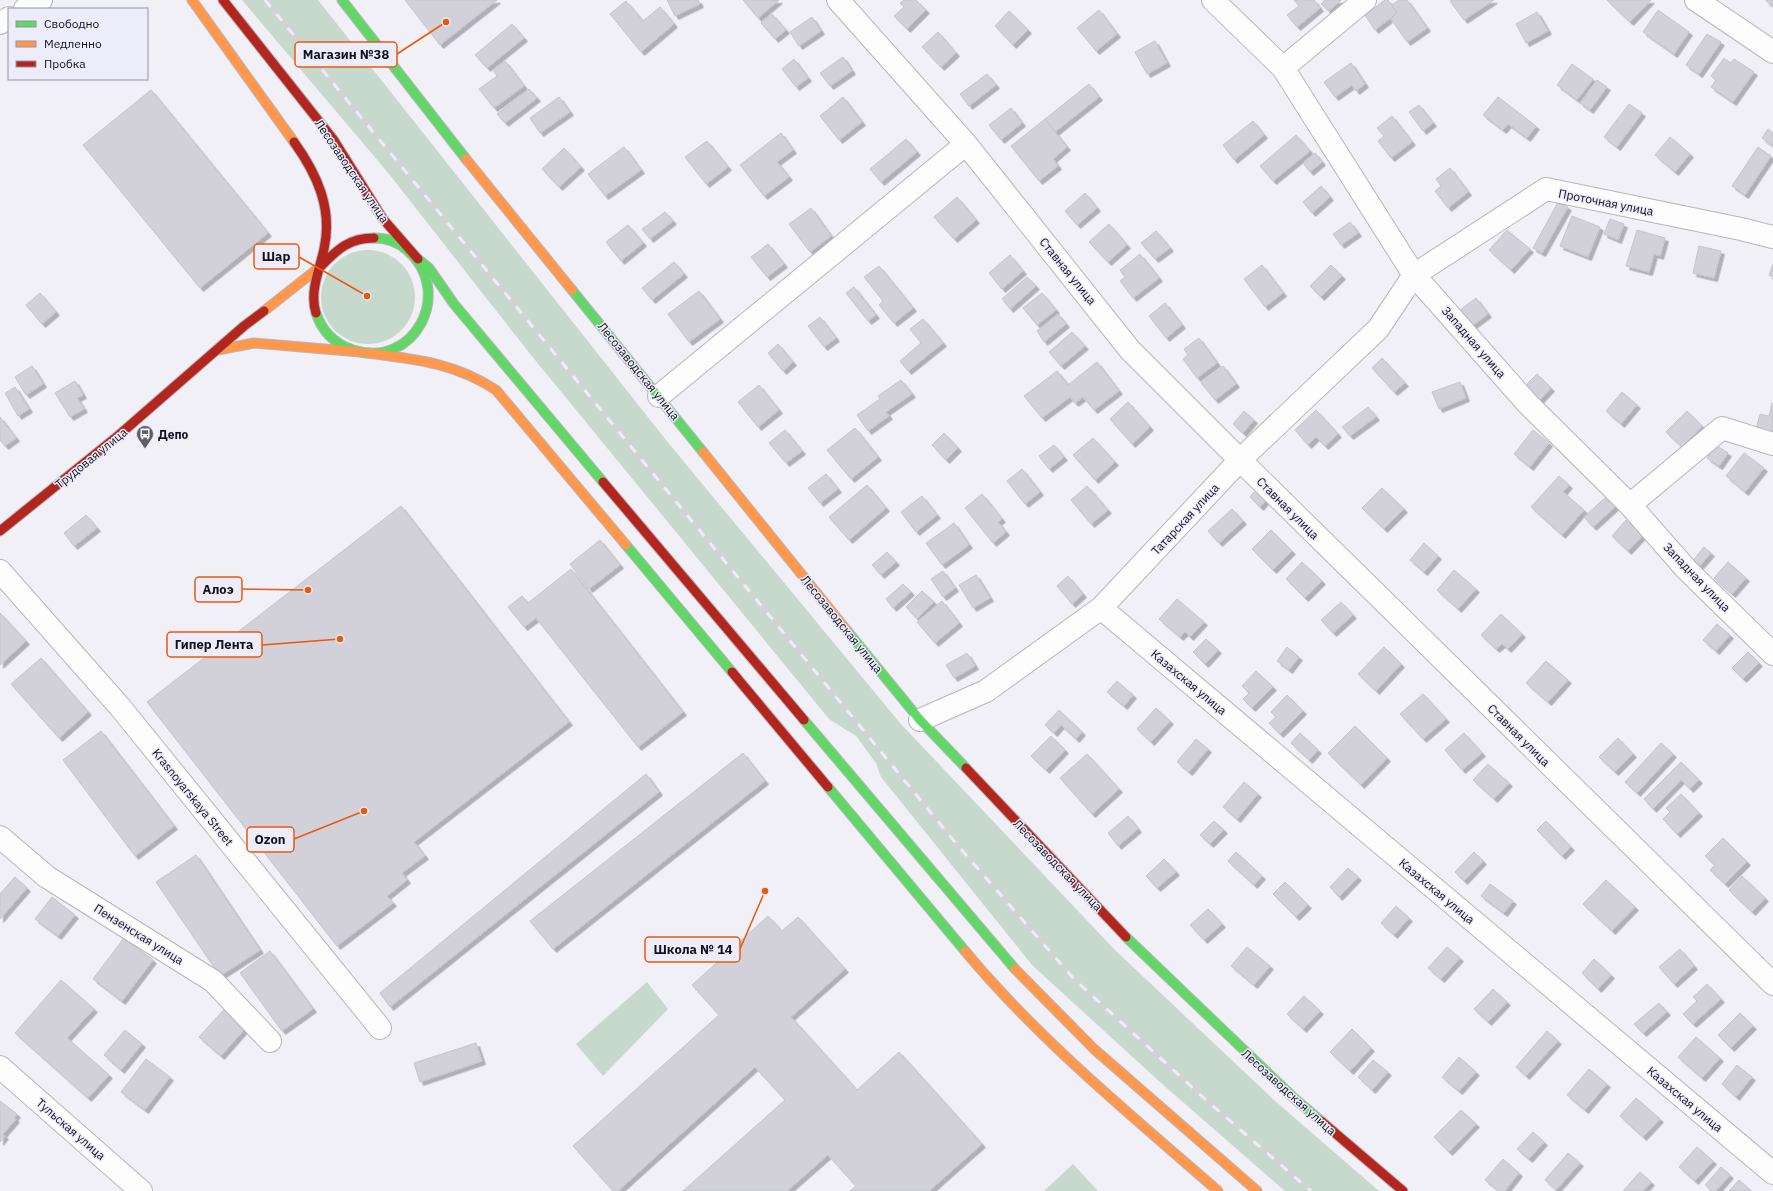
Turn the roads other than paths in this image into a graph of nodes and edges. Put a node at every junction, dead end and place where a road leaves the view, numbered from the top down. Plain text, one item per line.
1 (40, 0) edge
2 (192, 0) edge
3 (223, 0) edge
4 (342, 0) edge
5 (838, 0) edge
6 (1213, 0) edge
7 (1365, 0) edge
8 (1696, 0) edge
9 (27, 8) edge
10 (1773, 52) edge
11 (1284, 68) junction
12 (966, 144) junction
13 (1773, 237) edge
14 (415, 256) junction
15 (321, 266) junction
16 (1414, 275) junction
17 (217, 351) junction
18 (367, 352) junction
19 (659, 396) junction
20 (1773, 444) edge
21 (1240, 460) junction
22 (1630, 505) junction
23 (0, 531) edge
24 (0, 570) edge
25 (1101, 608) junction
26 (1773, 654) edge
27 (920, 720) junction
28 (0, 837) edge
29 (1773, 984) edge
30 (380, 1028) dead end
31 (270, 1041) dead end
32 (0, 1067) edge
33 (1773, 1173) edge
34 (141, 1191) edge
35 (1218, 1191) edge
36 (1257, 1191) edge
37 (1403, 1191) edge

1 - 9 street
2 - 15 main road
3 - 14 main road, Лесозаводская улица
4 - 19 main road, Лесозаводская улица
5 - 12 street, Ставная улица
6 - 11 street, Западная улица
7 - 11 street
8 - 10 street
11 - 16 street, Западная улица
12 - 19 street
12 - 21 street, Ставная улица
13 - 16 street, Проточная улица
14 - 15 main road
14 - 18 main road
14 - 36 main road, Лесозаводская улица
15 - 17 main road, Трудовая улица
15 - 18 main road
16 - 21 street, Татарская улица
16 - 22 street, Западная улица
17 - 18 main road, Трудовая улица
17 - 23 main road, Трудовая улица
18 - 35 main road
19 - 27 main road, Лесозаводская улица
20 - 22 street
21 - 25 street, Татарская улица
21 - 29 street, Ставная улица
22 - 26 street, Западная улица
24 - 30 street, Krasnoyarskaya Street
25 - 27 street, Татарская улица
25 - 33 street, Казахская улица
27 - 37 main road, Лесозаводская улица
28 - 31 street, Пензенская улица
32 - 34 street, Тульская улица

